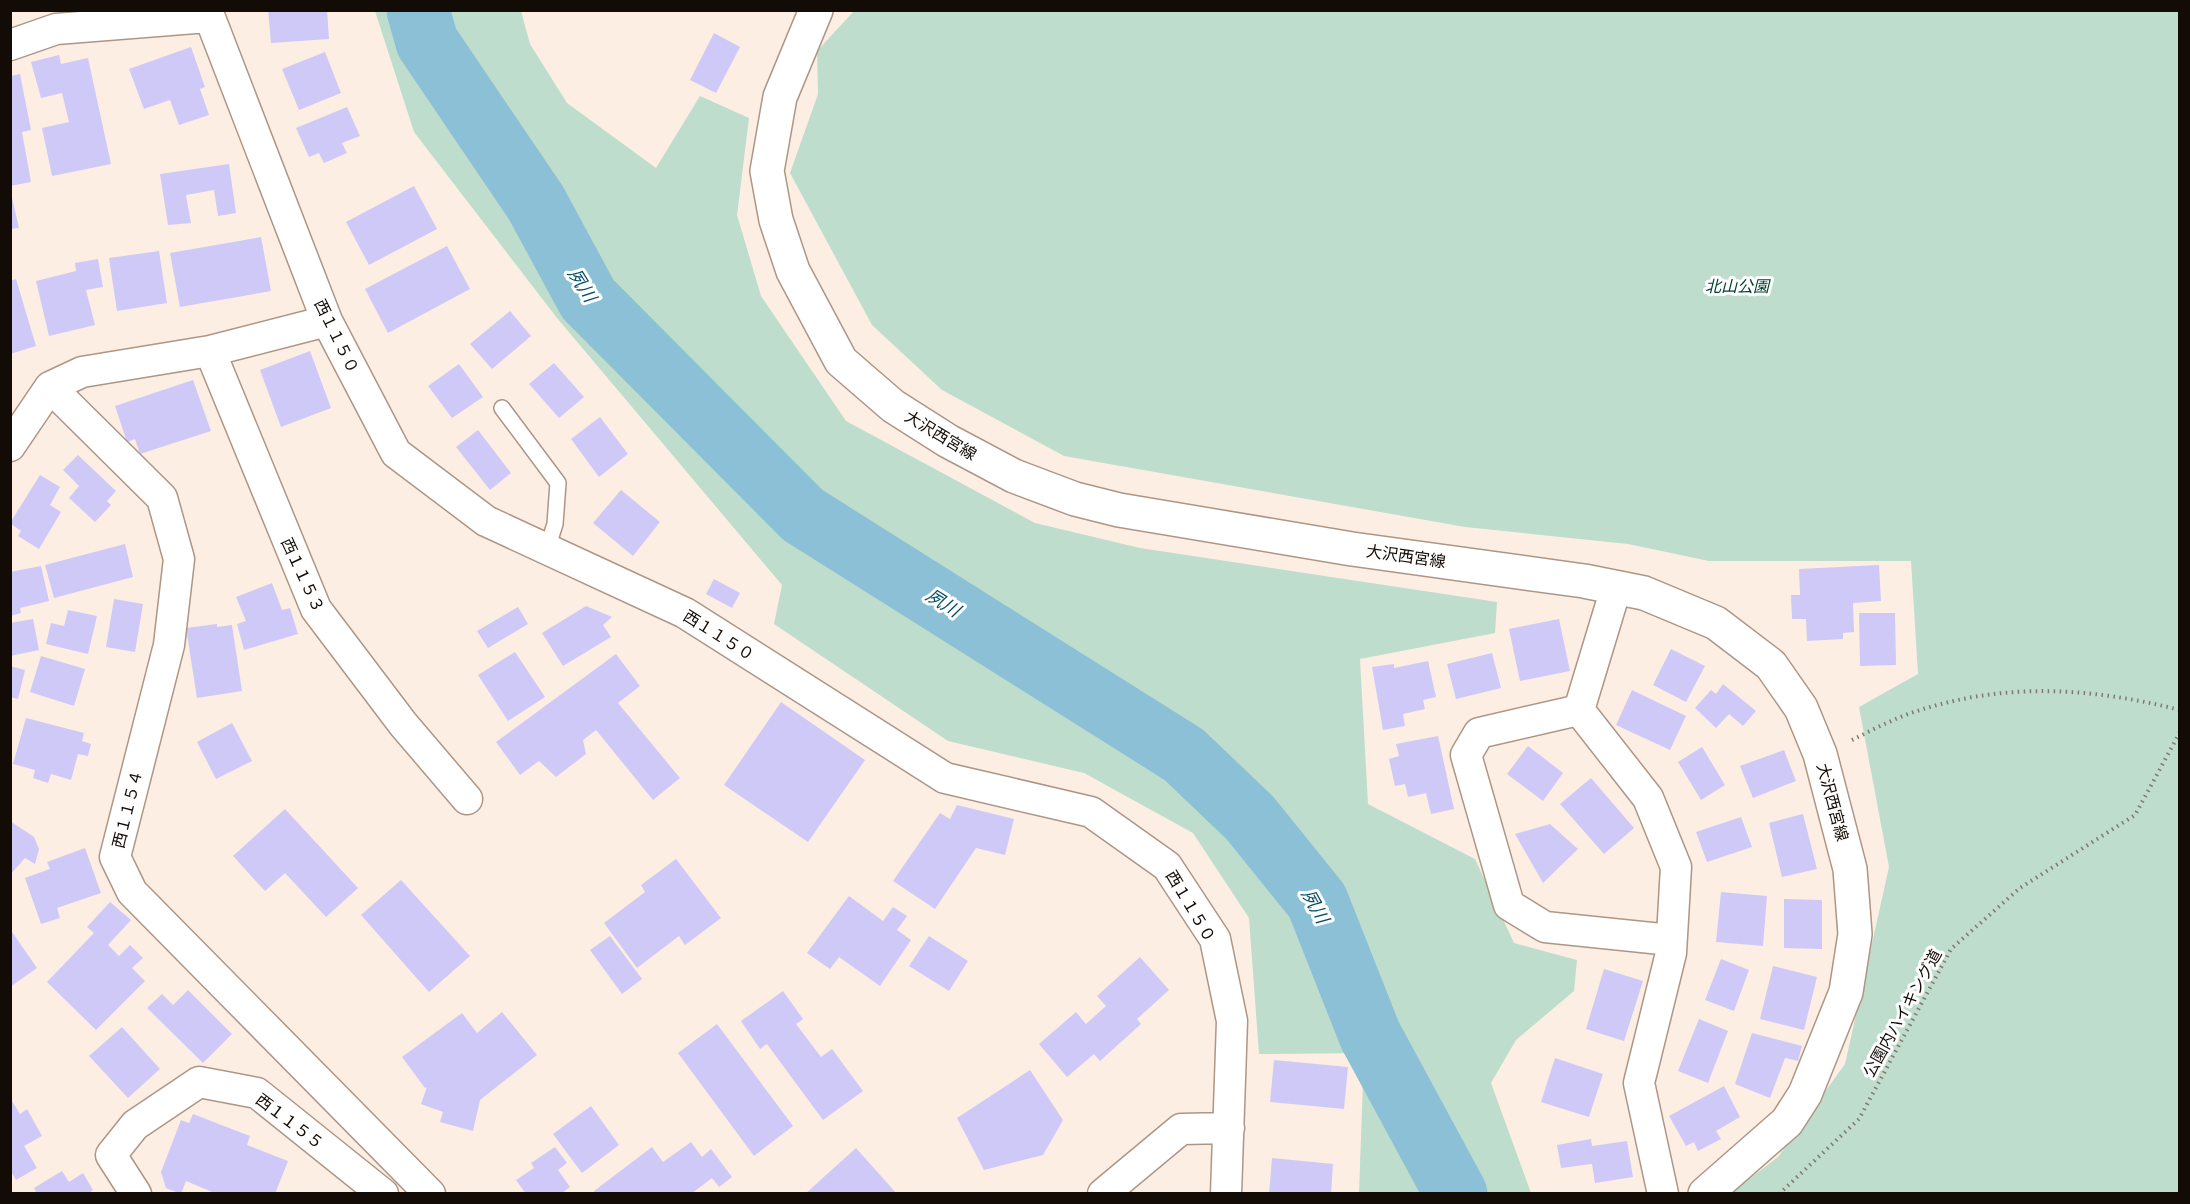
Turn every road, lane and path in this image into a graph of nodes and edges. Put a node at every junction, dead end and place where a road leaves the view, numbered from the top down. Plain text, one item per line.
1 (814, 11) edge
2 (207, 14) edge
3 (10, 45) edge
4 (327, 321) junction
5 (210, 351) junction
6 (50, 387) junction
7 (502, 408) dead end
8 (10, 446) edge
9 (547, 549) junction
10 (1616, 588) junction
11 (1578, 710) junction
12 (2180, 710) edge
13 (2180, 732) edge
14 (1820, 754) junction
15 (466, 799) dead end
16 (1671, 940) junction
17 (1229, 1128) junction
18 (136, 1194) edge
19 (383, 1194) edge
20 (430, 1194) edge
21 (1103, 1194) edge
22 (1226, 1194) edge
23 (1664, 1194) edge
24 (1705, 1194) edge
25 (1779, 1194) edge

1 - 10 main road, 大沢西宮線
2 - 3 street
2 - 4 street, 西１１５０
4 - 5 street
4 - 9 street, 西１１５０
5 - 6 street
5 - 15 street, 西１１５３
6 - 8 street
6 - 20 street, 西１１５４
7 - 9 lane
9 - 17 street, 西１１５０
10 - 11 street
10 - 14 main road, 大沢西宮線
11 - 16 street
11 - 16 street
12 - 14 path
13 - 25 path, 公園内ハイキング道
14 - 24 main road, 大沢西宮線
16 - 23 street
17 - 21 street
17 - 22 street, 西１１５０
18 - 19 street, 西１１５５

